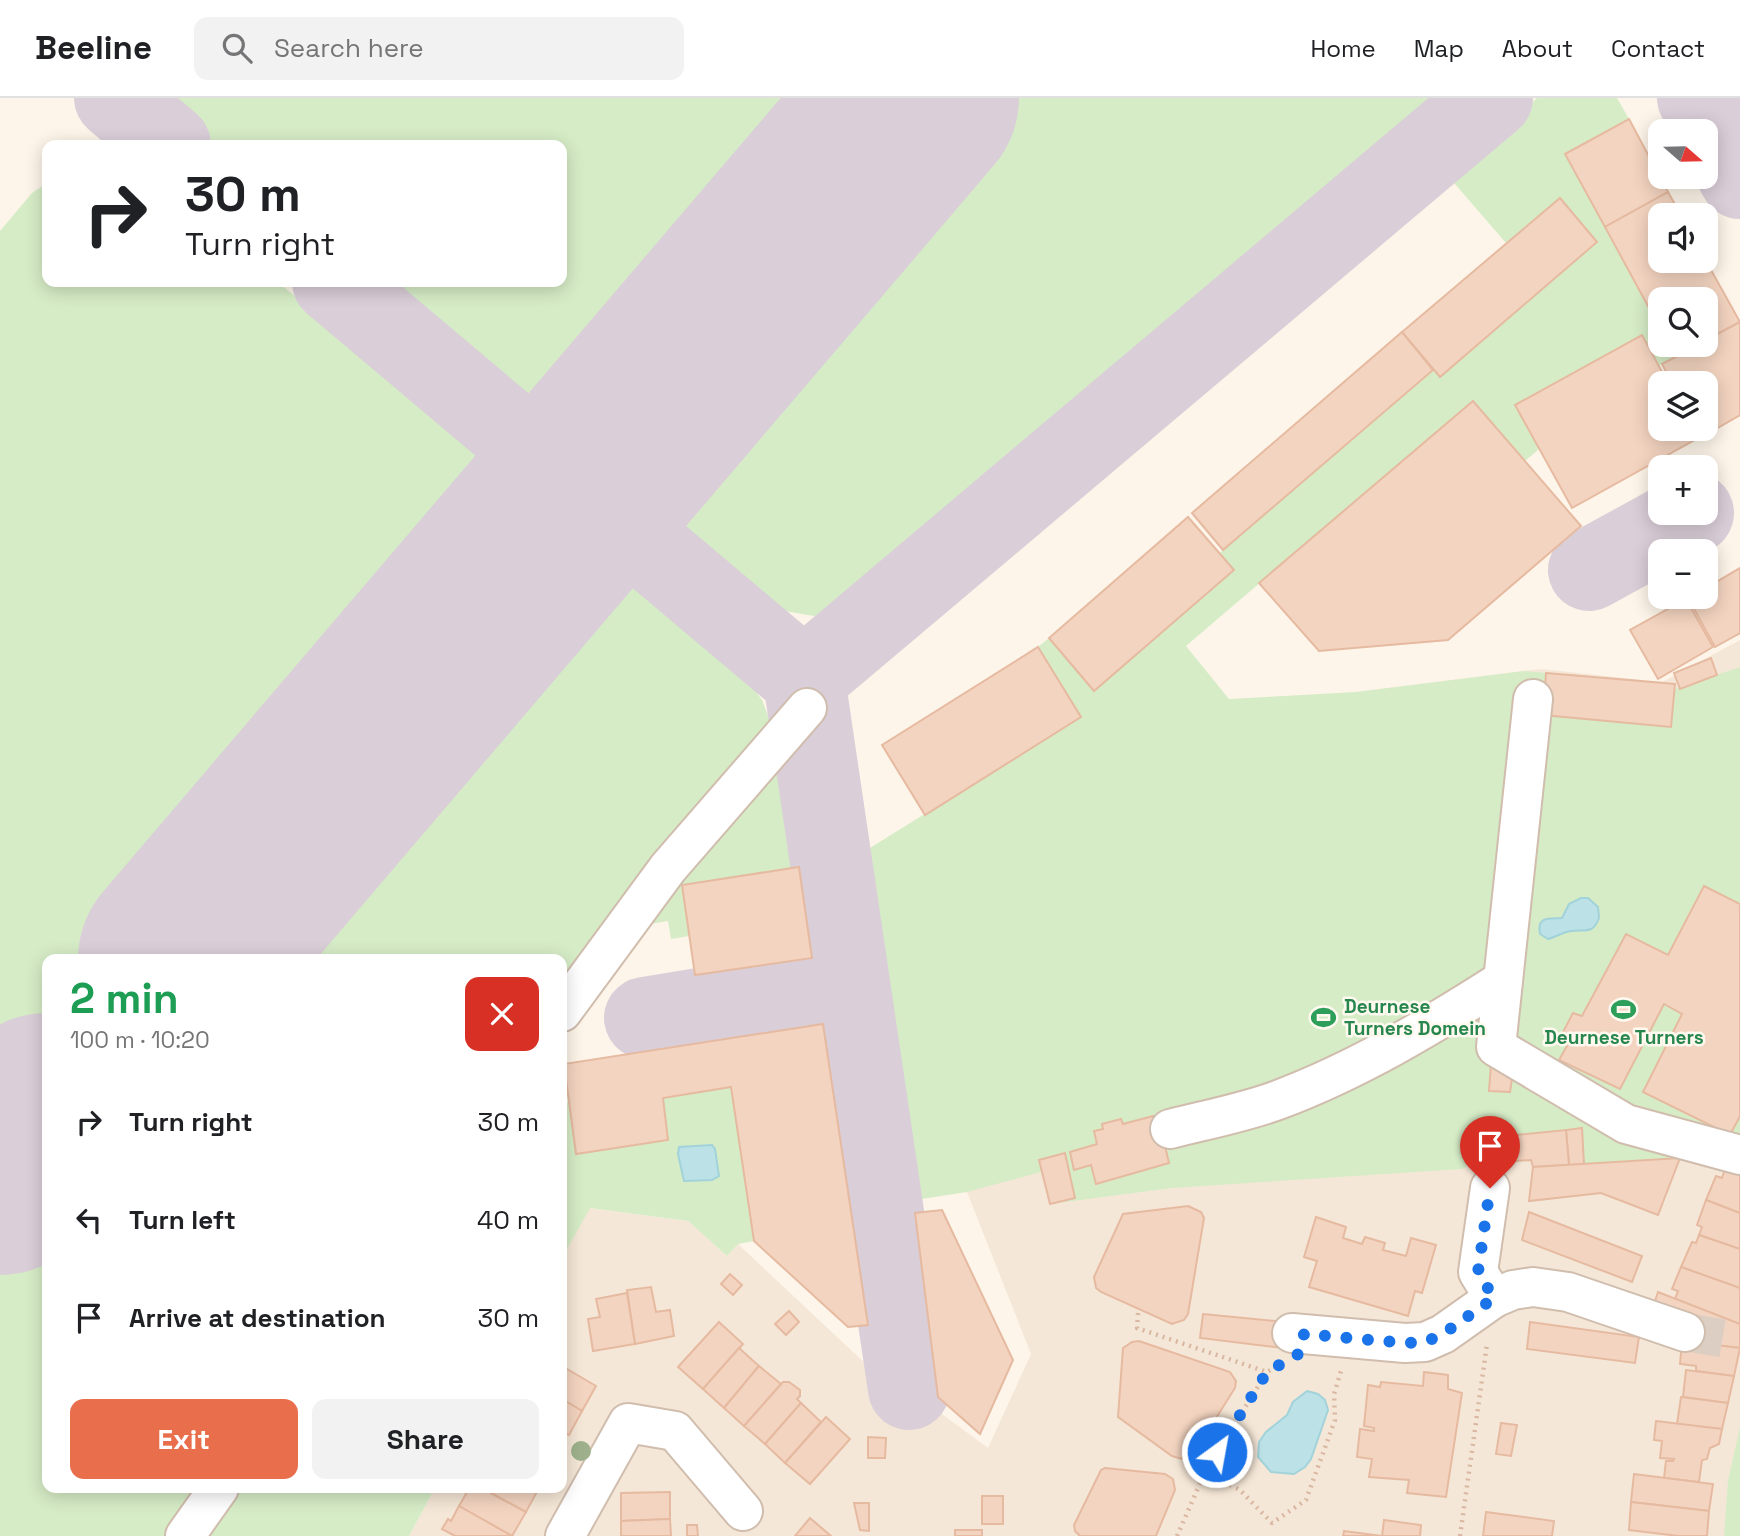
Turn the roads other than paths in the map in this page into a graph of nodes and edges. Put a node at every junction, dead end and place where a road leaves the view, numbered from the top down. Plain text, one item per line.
1 (1533, 699) dead end
2 (807, 708) dead end
3 (1503, 980) junction
4 (567, 1005) edge
5 (1170, 1129) dead end
6 (1740, 1155) edge
7 (1490, 1188) dead end
8 (1494, 1298) junction
9 (1685, 1332) tunnel mouth
10 (1298, 1333) road end
11 (215, 1493) edge
12 (743, 1511) dead end
13 (185, 1536) edge
14 (565, 1536) edge

1 - 3 street
2 - 4 street
3 - 5 street
3 - 6 street
7 - 8 street
8 - 9 street
8 - 10 street
11 - 13 street
12 - 14 street

